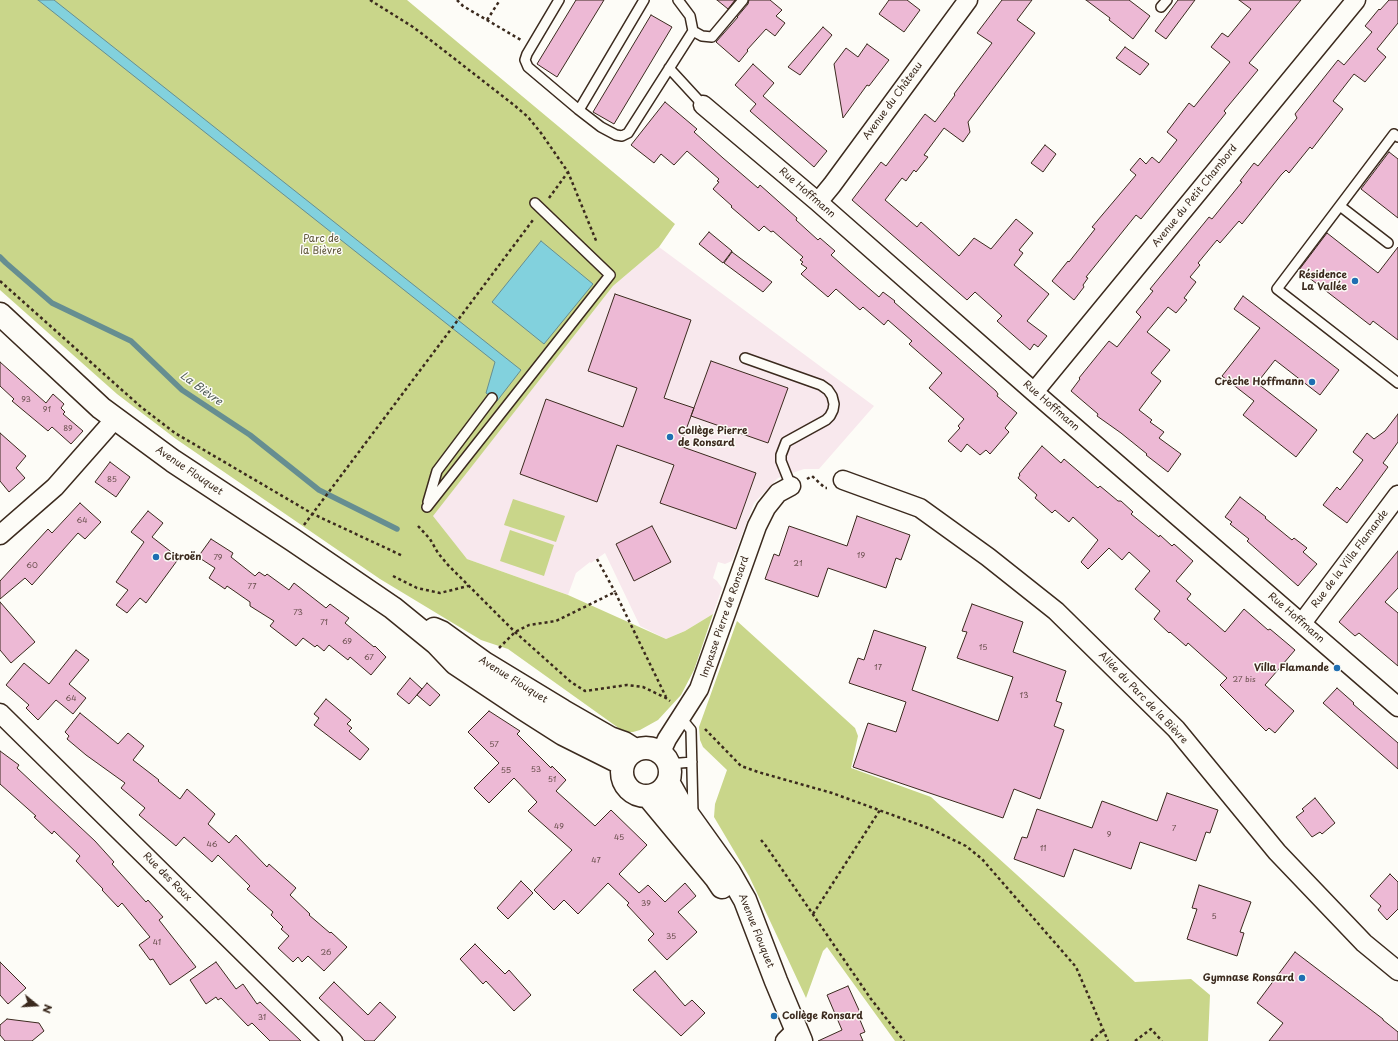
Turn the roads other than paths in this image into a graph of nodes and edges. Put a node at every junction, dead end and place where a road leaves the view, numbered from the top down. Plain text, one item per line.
1 (559, 0) edge
2 (644, 0) edge
3 (678, 0) edge
4 (743, 0) edge
5 (968, 0) edge
6 (1356, 0) edge
7 (693, 31) junction
8 (669, 68) junction
9 (703, 105) joint
10 (578, 110) junction
11 (1398, 137) edge
12 (818, 202) junction
13 (538, 206) road end
14 (1340, 206) junction
15 (1388, 242) dead end
16 (0, 314) edge
17 (745, 358) dead end
18 (1398, 383) edge
19 (1034, 392) junction
20 (492, 398) dead end
21 (115, 419) junction
22 (844, 480) road end
23 (791, 486) joint
24 (1398, 495) edge
25 (0, 535) edge
26 (1302, 623) junction
27 (1398, 707) edge
28 (0, 713) edge
29 (683, 716) junction
30 (629, 757) junction
31 (692, 762) junction
32 (666, 766) junction
33 (648, 796) junction
34 (693, 822) junction
35 (1398, 971) edge
36 (776, 981) junction
37 (794, 1037) edge
38 (333, 1041) edge

1 - 10 lane
2 - 10 lane
3 - 7 lane
4 - 7 lane
5 - 12 street, Avenue du Château
6 - 19 street, Avenue du Petit Chambord
7 - 8 lane
8 - 9 lane
8 - 10 lane
9 - 12 street, Rue Hoffmann
11 - 14 lane
12 - 19 street, Rue Hoffmann
13 - 20 lane
14 - 15 lane
14 - 18 lane
16 - 21 main road, Avenue Flouquet
17 - 23 lane
19 - 26 street, Rue Hoffmann
21 - 25 street
21 - 30 main road, Avenue Flouquet
22 - 35 street, Allée du Parc de la Bièvre
23 - 29 street, Impasse Pierre de Ronsard
24 - 26 street, Rue de la Villa Flamande
26 - 27 street, Rue Hoffmann
28 - 38 street, Rue des Roux
29 - 31 lane
29 - 32 street, Impasse Pierre de Ronsard
30 - 32 main road, Avenue Flouquet
30 - 33 main road
31 - 32 lane
31 - 34 lane
32 - 33 main road
32 - 34 main road, Avenue Flouquet
33 - 36 main road, Avenue Flouquet
34 - 36 main road, Avenue Flouquet
36 - 37 main road, Avenue Flouquet

